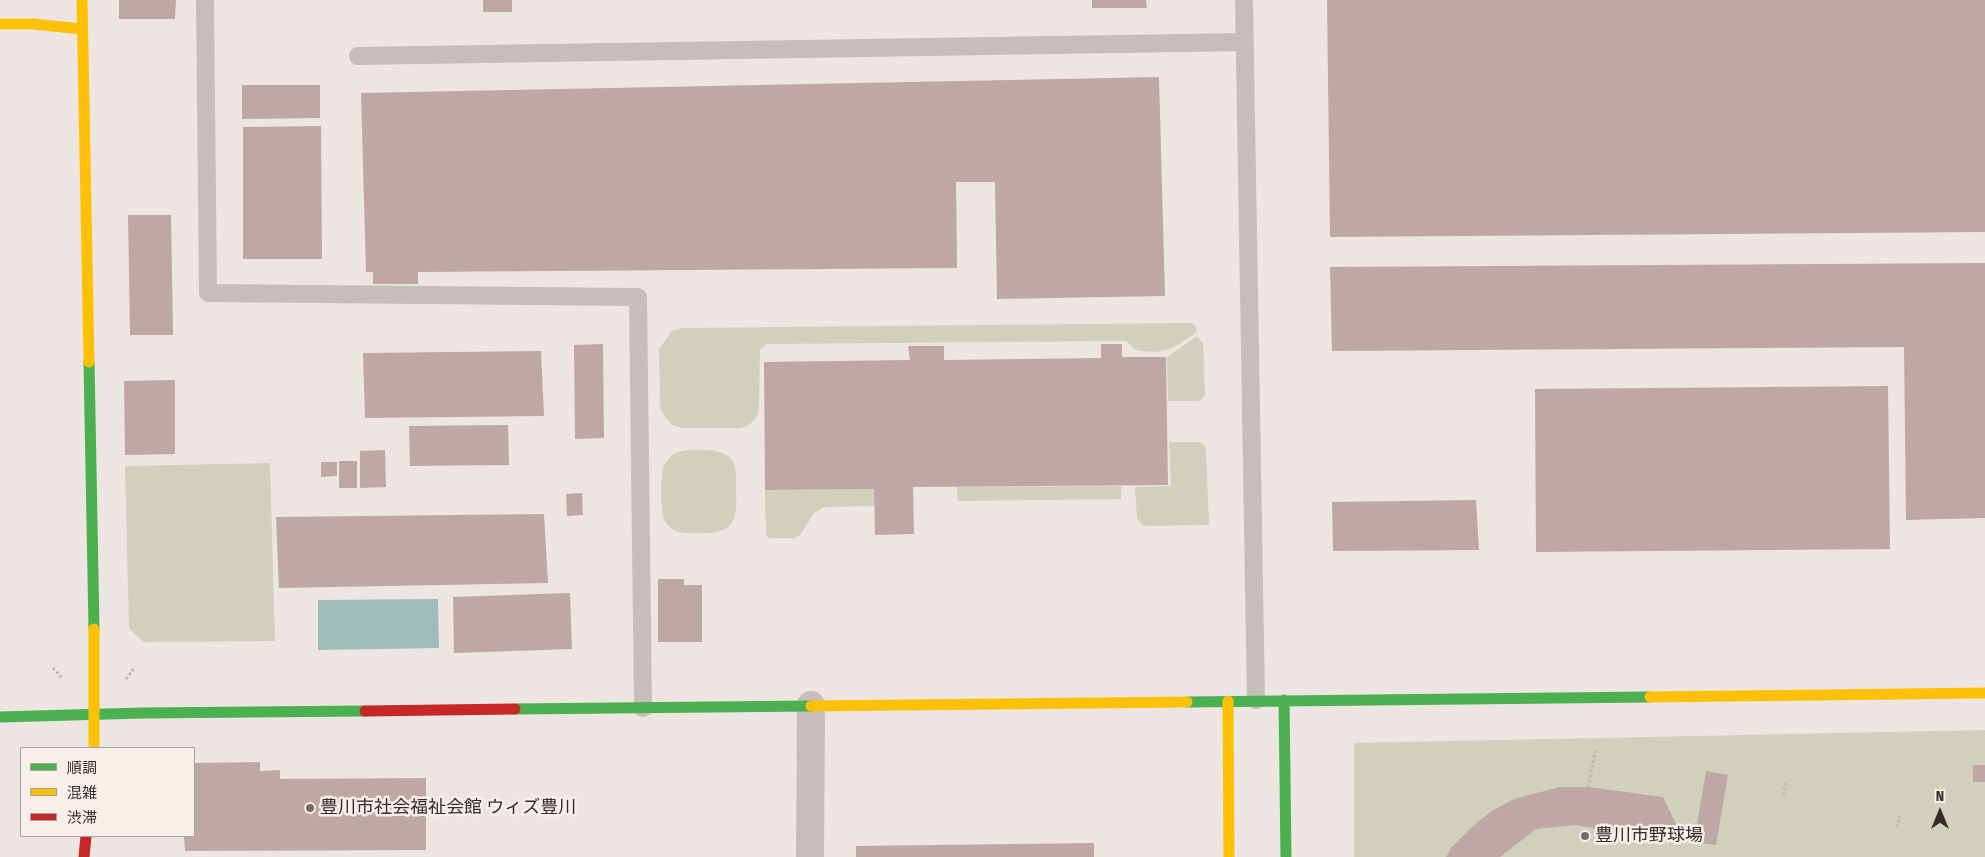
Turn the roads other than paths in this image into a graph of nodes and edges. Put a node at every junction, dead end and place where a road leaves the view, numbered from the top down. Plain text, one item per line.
1 (82, 0) edge
2 (205, 0) edge
3 (1244, 0) edge
4 (0, 24) edge
5 (82, 29) junction
6 (1244, 42) junction
7 (358, 56) dead end
8 (1985, 693) edge
9 (1256, 700) junction
10 (1284, 700) junction
11 (1228, 701) junction
12 (811, 706) junction
13 (643, 708) junction
14 (95, 715) junction
15 (0, 717) edge
16 (94, 747) edge
17 (86, 837) edge
18 (84, 857) edge
19 (810, 857) edge
20 (1229, 857) edge
21 (1286, 857) edge

1 - 5 street
2 - 13 lane
3 - 6 lane
4 - 5 street
5 - 14 street
6 - 7 lane
6 - 9 lane
8 - 10 street
9 - 10 street
9 - 11 street
10 - 21 street
11 - 12 street
11 - 20 street
12 - 13 street
12 - 19 street
13 - 14 street
14 - 15 street
14 - 16 street
17 - 18 street

